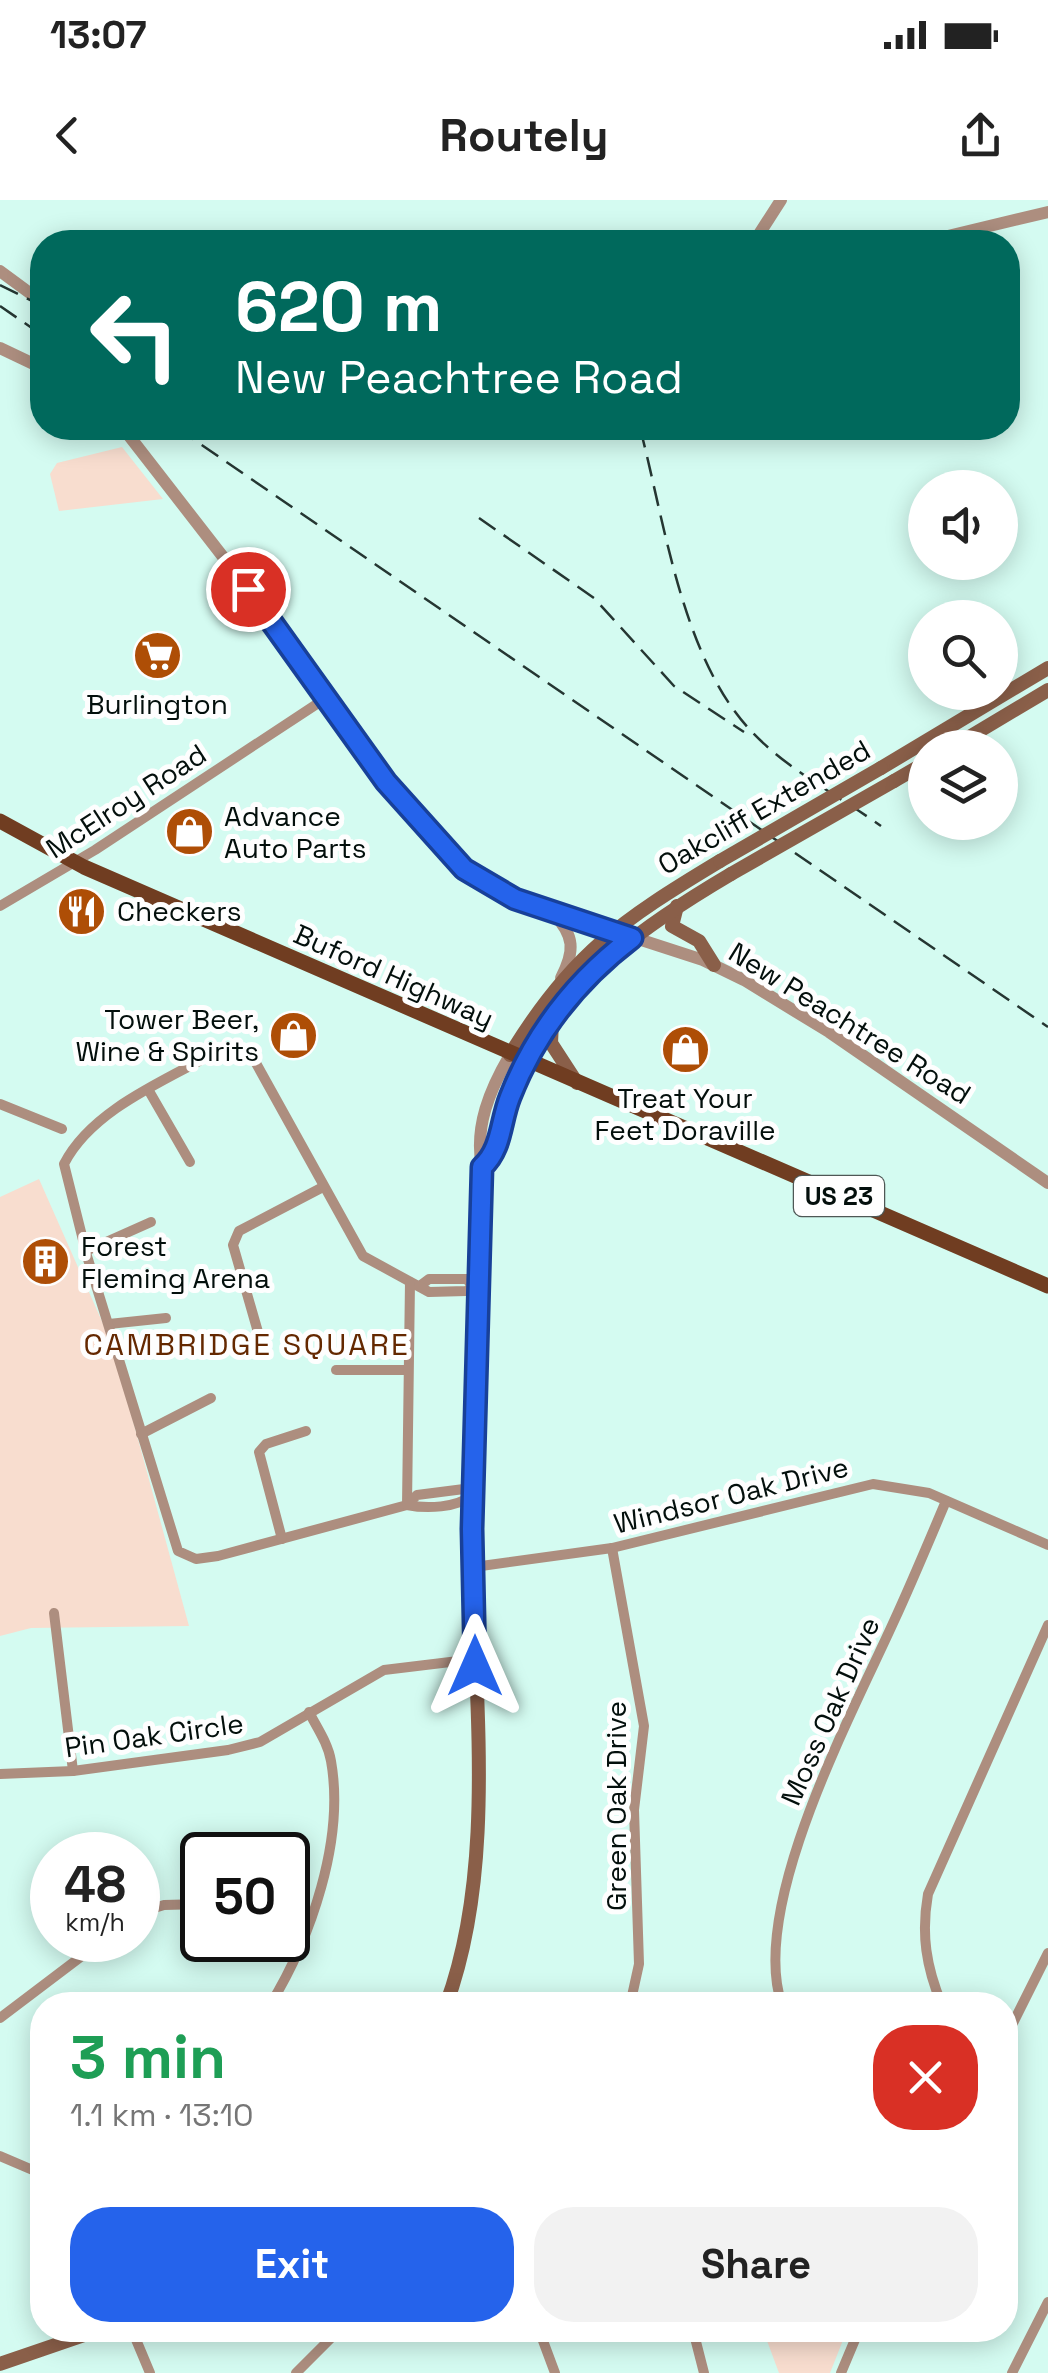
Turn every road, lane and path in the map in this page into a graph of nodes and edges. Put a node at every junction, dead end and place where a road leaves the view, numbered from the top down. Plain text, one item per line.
1 (781, 200) edge
2 (1048, 212) edge
3 (763, 230) edge
4 (972, 230) edge
5 (0, 271) edge
6 (30, 293) edge
7 (0, 348) edge
8 (30, 362) edge
9 (132, 440) edge
10 (1048, 668) edge
11 (1048, 690) edge
12 (326, 698) junction
13 (980, 730) edge
14 (908, 773) edge
15 (0, 821) edge
16 (75, 862) junction
17 (0, 906) edge
18 (677, 906) junction
19 (551, 911) junction
20 (611, 931) junction
21 (632, 938) junction
22 (714, 966) junction
23 (560, 979) junction
24 (553, 1017) junction
25 (510, 1055) junction
26 (528, 1062) junction
27 (577, 1084) junction
28 (149, 1091) junction
29 (0, 1104) edge
30 (62, 1129) dead end
31 (190, 1162) dead end
32 (482, 1167) junction
33 (1048, 1183) edge
34 (322, 1187) junction
35 (152, 1222) dead end
36 (86, 1250) junction
37 (416, 1283) junction
38 (475, 1286) junction
39 (1048, 1286) edge
40 (166, 1318) dead end
41 (109, 1324) junction
42 (258, 1332) dead end
43 (336, 1370) dead end
44 (408, 1370) junction
45 (211, 1398) dead end
46 (306, 1431) dead end
47 (141, 1434) junction
48 (473, 1495) junction
49 (946, 1502) junction
50 (407, 1505) junction
51 (282, 1539) junction
52 (1048, 1545) edge
53 (612, 1548) junction
54 (474, 1568) junction
55 (54, 1613) dead end
56 (1048, 1625) edge
57 (474, 1659) junction
58 (309, 1712) junction
59 (73, 1771) junction
60 (0, 1774) edge
61 (310, 1912) edge
62 (1048, 1953) edge
63 (73, 1962) edge
64 (290, 1962) edge
65 (34, 1992) edge
66 (276, 1992) edge
67 (450, 1992) edge
68 (633, 1992) edge
69 (779, 1992) edge
70 (938, 1992) edge
71 (30, 1995) edge
72 (1018, 2013) edge
73 (0, 2018) edge
74 (0, 2156) edge
75 (30, 2169) edge
76 (1048, 2302) edge
77 (64, 2342) edge
78 (137, 2342) edge
79 (326, 2342) edge
80 (544, 2342) edge
81 (695, 2342) edge
82 (854, 2342) edge
83 (0, 2364) edge
84 (150, 2373) edge
85 (296, 2373) edge
86 (555, 2373) edge
87 (704, 2373) edge
88 (840, 2373) edge
89 (1012, 2373) edge

1 - 3 street
2 - 4 street
5 - 6 street
7 - 8 street
9 - 12 street, New Peachtree Road
10 - 20 main road, Oakcliff Extended, bridge
11 - 13 main road
12 - 16 street, McElroy Road
12 - 19 street, New Peachtree Road
14 - 18 main road, Oakcliff Extended, bridge
15 - 16 main road, Buford Highway / US 23
16 - 17 street, McElroy Road
16 - 25 main road, Buford Highway / US 23
18 - 21 main road, Oakcliff Extended
18 - 22 main road
19 - 20 street, New Peachtree Road
19 - 23 street
20 - 21 street, New Peachtree Road
20 - 23 main road, Oakcliff Extended
21 - 22 street, New Peachtree Road
21 - 24 main road, Oakcliff Extended
22 - 33 street, New Peachtree Road
23 - 25 main road, Oakcliff Extended
24 - 26 main road, Oakcliff Extended
24 - 27 main road
25 - 26 main road, Buford Highway / US 23
25 - 32 street
26 - 27 main road, Buford Highway / US 23
26 - 32 street
27 - 39 main road, Buford Highway / US 23
28 - 31 street
28 - 34 street
28 - 36 street
29 - 30 street
32 - 38 main road
34 - 37 street
34 - 42 street
35 - 36 street
36 - 41 street
37 - 38 street
37 - 44 street
38 - 48 main road
40 - 41 street
41 - 47 street
43 - 44 street
44 - 50 street
45 - 47 street
46 - 51 street
47 - 51 street
48 - 50 street
48 - 54 main road
49 - 52 street, Windsor Oak Drive
49 - 53 street, Windsor Oak Drive
49 - 69 street, Moss Oak Drive
50 - 51 street
53 - 54 street, Windsor Oak Drive
53 - 68 street, Green Oak Drive
54 - 57 main road
55 - 59 street
56 - 70 street
57 - 58 street, Pin Oak Circle
57 - 67 main road
58 - 59 street, Pin Oak Circle
58 - 61 street
59 - 60 street, Pin Oak Circle
62 - 72 street
63 - 65 street
64 - 66 street
71 - 73 street
74 - 75 street
76 - 89 street
77 - 83 main road
78 - 84 street
79 - 85 street
80 - 86 street
81 - 87 street
82 - 88 street

